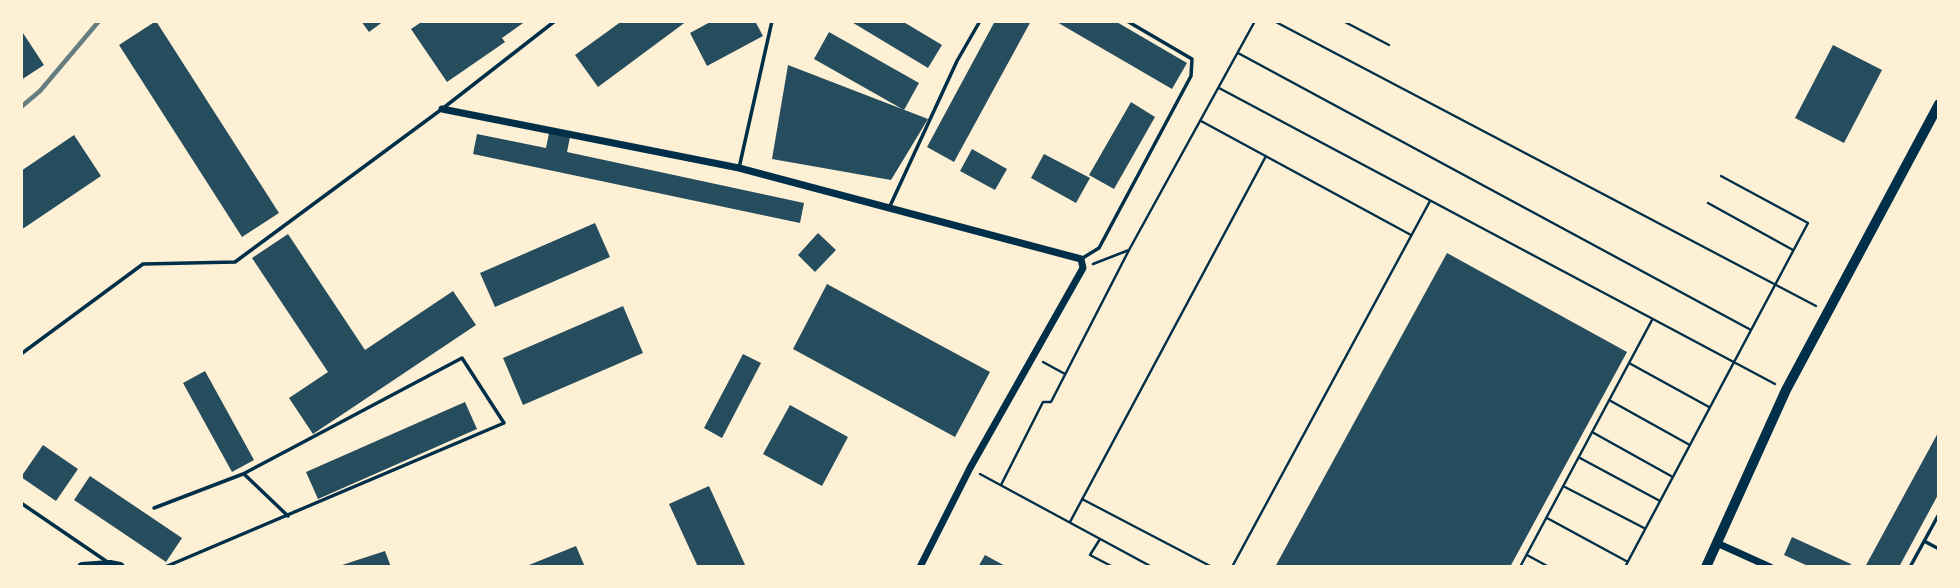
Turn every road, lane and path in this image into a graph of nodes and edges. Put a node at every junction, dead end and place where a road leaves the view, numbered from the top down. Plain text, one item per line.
1 (555, 21) edge
2 (772, 21) edge
3 (980, 21) edge
4 (1127, 21) edge
5 (1255, 21) edge
6 (1274, 21) edge
7 (1343, 21) edge
8 (1389, 45) dead end
9 (1238, 53) junction
10 (1219, 88) junction
11 (1939, 104) edge
12 (442, 109) junction
13 (1200, 121) junction
14 (1266, 156) junction
15 (738, 167) junction
16 (1721, 176) dead end
17 (1430, 201) junction
18 (1708, 203) dead end
19 (890, 208) junction
20 (1411, 235) junction
21 (1129, 250) junction
22 (1793, 250) junction
23 (1082, 264) junction
24 (1775, 285) junction
25 (1828, 313) junction
26 (1652, 320) junction
27 (1751, 330) junction
28 (21, 354) edge
29 (1032, 356) junction
30 (1629, 363) junction
31 (1733, 363) junction
32 (1065, 374) junction
33 (1786, 390) junction
34 (1609, 400) junction
35 (1710, 407) junction
36 (1592, 432) junction
37 (1690, 445) junction
38 (1578, 457) junction
39 (970, 468) junction
40 (243, 474) junction
41 (1673, 477) junction
42 (1001, 485) junction
43 (1563, 485) junction
44 (1082, 499) junction
45 (1660, 501) junction
46 (21, 503) edge
47 (154, 508) dead end
48 (1939, 514) edge
49 (288, 516) junction
50 (1546, 518) junction
51 (1070, 522) junction
52 (1645, 529) junction
53 (1100, 539) junction
54 (1924, 541) junction
55 (1718, 544) junction
56 (1939, 550) edge
57 (1526, 555) junction
58 (1628, 562) junction
59 (114, 566) edge
60 (82, 567) edge
61 (165, 567) edge
62 (920, 567) edge
63 (1112, 567) edge
64 (1152, 567) edge
65 (1212, 567) edge
66 (1232, 567) edge
67 (1520, 567) edge
68 (1549, 567) edge
69 (1625, 567) edge
70 (1706, 567) edge
71 (1770, 567) edge
72 (1910, 567) edge

1 - 12 lane
2 - 15 lane
3 - 19 lane
4 - 23 lane
5 - 9 path
6 - 24 path
7 - 8 path
9 - 10 path
9 - 27 path
10 - 13 path
10 - 17 path
11 - 25 main road
12 - 15 street
12 - 28 lane
13 - 14 path
13 - 21 path
14 - 20 path
14 - 44 path
15 - 19 street
16 - 22 path
17 - 20 path
17 - 26 path
18 - 22 path
19 - 23 street
20 - 66 path
21 - 23 path
21 - 32 path
22 - 24 path
23 - 29 street
24 - 25 path
24 - 27 path
25 - 33 main road
26 - 30 path
26 - 31 path
27 - 31 path
29 - 32 path
29 - 39 street
30 - 34 path
30 - 35 path
31 - 33 path
31 - 35 path
32 - 42 path
33 - 55 main road
34 - 36 path
34 - 37 path
35 - 37 path
36 - 38 path
36 - 41 path
37 - 41 path
38 - 43 path
38 - 45 path
39 - 42 path
39 - 62 street
40 - 47 lane
40 - 49 lane
40 - 49 lane
41 - 45 path
42 - 51 path
43 - 50 path
43 - 52 path
44 - 51 path
44 - 65 path
45 - 52 path
46 - 59 lane
48 - 54 lane
49 - 61 lane
50 - 57 path
50 - 58 path
51 - 53 path
52 - 58 path
53 - 63 path
53 - 64 path
54 - 56 lane
54 - 72 lane
55 - 70 main road
55 - 71 street
57 - 67 path
57 - 68 path
58 - 69 path
59 - 60 main road

